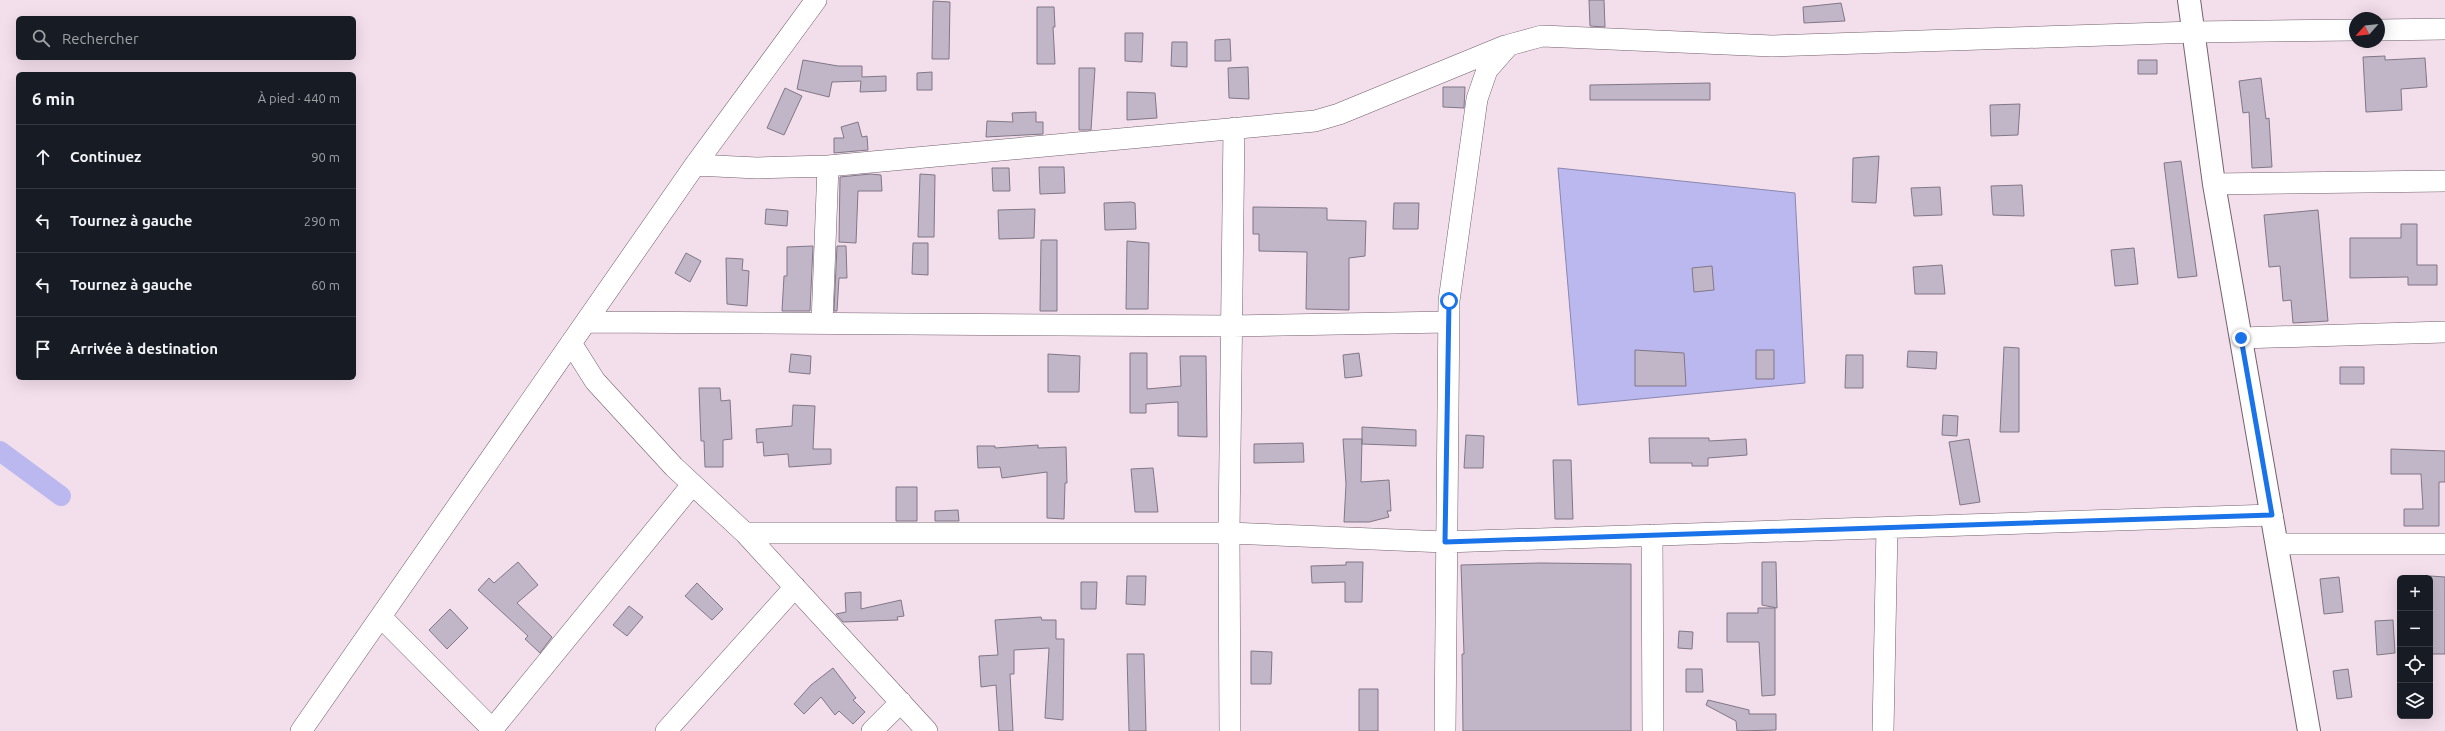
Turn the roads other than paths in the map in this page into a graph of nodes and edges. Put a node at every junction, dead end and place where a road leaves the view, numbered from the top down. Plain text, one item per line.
1 (816, 0) edge
2 (2189, 0) edge
3 (2445, 29) edge
4 (2349, 30) edge
5 (2385, 30) edge
6 (2194, 32) junction
7 (1509, 45) junction
8 (1234, 128) junction
9 (695, 165) junction
10 (828, 166) junction
11 (2445, 181) edge
12 (2214, 184) junction
13 (586, 322) junction
14 (1448, 322) junction
15 (822, 323) junction
16 (1232, 326) junction
17 (2445, 332) edge
18 (2241, 338) junction
19 (571, 343) junction
20 (692, 485) junction
21 (2272, 515) junction
22 (1887, 528) junction
23 (745, 533) junction
24 (1229, 533) junction
25 (1652, 535) junction
26 (1445, 542) junction
27 (2277, 544) junction
28 (2445, 544) edge
29 (795, 587) junction
30 (381, 617) junction
31 (901, 702) junction
32 (492, 730) edge
33 (301, 731) edge
34 (666, 731) edge
35 (872, 731) edge
36 (927, 731) edge
37 (1230, 731) edge
38 (1445, 731) edge
39 (1653, 731) edge
40 (1883, 731) edge
41 (2309, 731) edge

1 - 9 street
2 - 6 main road
3 - 5 street
4 - 6 street
6 - 7 street
6 - 12 main road
7 - 8 street
7 - 14 street
8 - 10 street
8 - 16 street
9 - 10 street
9 - 13 street
10 - 15 street
11 - 12 street
12 - 18 main road
13 - 15 street
13 - 19 street
14 - 16 street
14 - 26 street
15 - 16 street
16 - 24 street
17 - 18 street
18 - 21 main road
19 - 20 street
19 - 30 street
20 - 23 street
20 - 32 street
21 - 22 street
21 - 27 main road
22 - 25 street
22 - 40 street
23 - 24 street
23 - 29 street
24 - 26 street
24 - 37 street
25 - 26 street
25 - 39 street
26 - 38 street
27 - 28 street
27 - 41 main road
29 - 31 street
29 - 34 street
30 - 32 street
30 - 33 street
31 - 35 street
31 - 36 street

